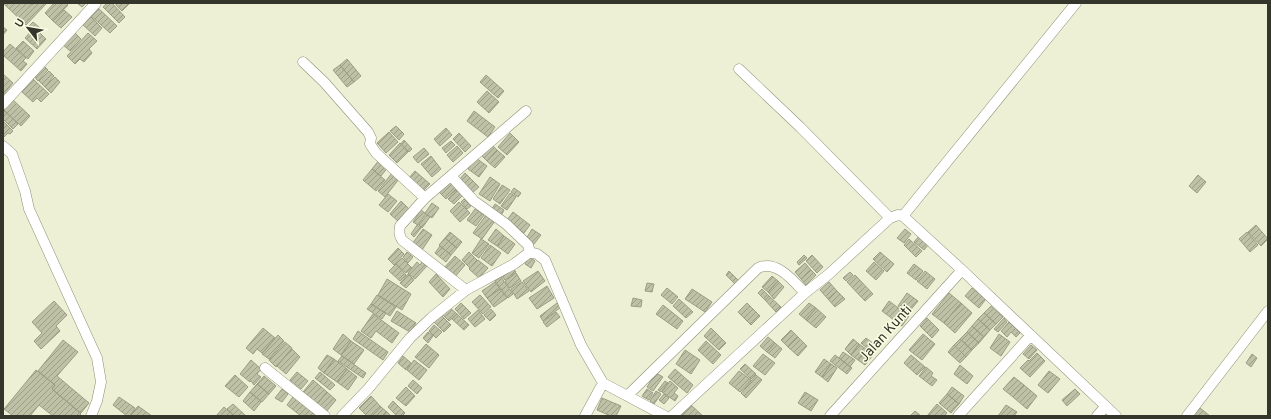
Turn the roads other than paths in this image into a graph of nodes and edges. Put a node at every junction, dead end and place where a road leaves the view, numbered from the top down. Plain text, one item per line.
1 (96, 3) edge
2 (1076, 3) edge
3 (303, 62) dead end
4 (739, 69) dead end
5 (3, 104) edge
6 (526, 111) dead end
7 (3, 146) edge
8 (451, 176) junction
9 (425, 198) junction
10 (903, 216) junction
11 (890, 218) junction
12 (530, 252) junction
13 (962, 270) junction
14 (466, 290) junction
15 (805, 293) junction
16 (1268, 311) edge
17 (1031, 335) junction
18 (265, 368) dead end
19 (603, 383) junction
20 (627, 396) junction
21 (1105, 407) junction
22 (91, 416) edge
23 (326, 416) edge
24 (342, 416) edge
25 (585, 416) edge
26 (666, 416) edge
27 (672, 416) edge
28 (830, 416) edge
29 (958, 416) edge
30 (1097, 416) edge
31 (1116, 416) edge
32 (1187, 416) edge

1 - 5 street
2 - 10 street
3 - 9 street
4 - 11 street
6 - 8 street
7 - 22 street
8 - 9 street
8 - 12 street
9 - 14 street
10 - 11 street
10 - 13 street
11 - 15 street
12 - 14 street
12 - 19 street
13 - 17 street
13 - 28 street, Jalan Kunti
14 - 24 street
15 - 20 street
15 - 27 street
16 - 32 street
17 - 21 street
17 - 29 street
18 - 23 street
19 - 20 street
19 - 25 street
20 - 26 street
21 - 30 street
21 - 31 street

